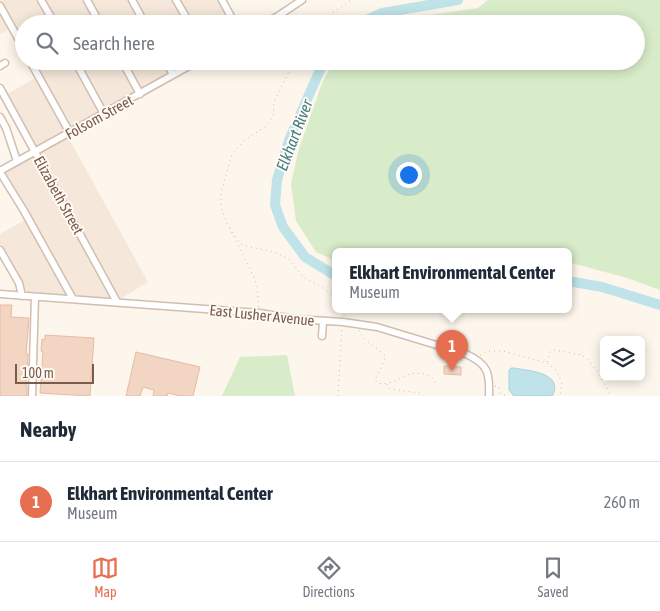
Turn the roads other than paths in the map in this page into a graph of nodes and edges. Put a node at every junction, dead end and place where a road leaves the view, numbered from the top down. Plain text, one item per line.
1 (41, 0) edge
2 (87, 0) edge
3 (132, 0) edge
4 (176, 0) edge
5 (222, 0) edge
6 (302, 0) edge
7 (0, 6) edge
8 (49, 15) edge
9 (95, 15) edge
10 (140, 15) edge
11 (185, 15) edge
12 (230, 15) edge
13 (280, 15) edge
14 (15, 33) edge
15 (35, 70) edge
16 (80, 70) edge
17 (127, 70) edge
18 (170, 70) edge
19 (182, 70) edge
20 (173, 75) junction
21 (0, 88) edge
22 (140, 94) junction
23 (104, 114) junction
24 (0, 117) edge
25 (70, 133) junction
26 (35, 151) junction
27 (17, 161) junction
28 (0, 171) edge
29 (0, 250) edge
30 (0, 294) edge
31 (22, 296) junction
32 (35, 297) junction
33 (72, 300) junction
34 (118, 302) junction
35 (323, 321) junction
36 (322, 336) dead end
37 (32, 396) edge
38 (489, 396) edge

1 - 8 street
2 - 9 street
3 - 10 street
4 - 11 street
5 - 12 street
6 - 13 street
7 - 14 street
15 - 25 street
16 - 23 street
17 - 22 street
18 - 20 street
19 - 20 street, Folsom Street
20 - 22 street, Folsom Street
21 - 26 street, Elizabeth Street
22 - 23 street, Folsom Street
23 - 25 street, Folsom Street
24 - 27 street
25 - 26 street, Folsom Street
26 - 27 street, Folsom Street
26 - 34 street, Elizabeth Street
27 - 28 street, Folsom Street
28 - 33 street
29 - 31 street
30 - 31 street, East Lusher Avenue
31 - 32 street, East Lusher Avenue
32 - 33 street, East Lusher Avenue
32 - 37 street
33 - 34 street, East Lusher Avenue
34 - 35 street, East Lusher Avenue
35 - 36 street
35 - 38 street, East Lusher Avenue

